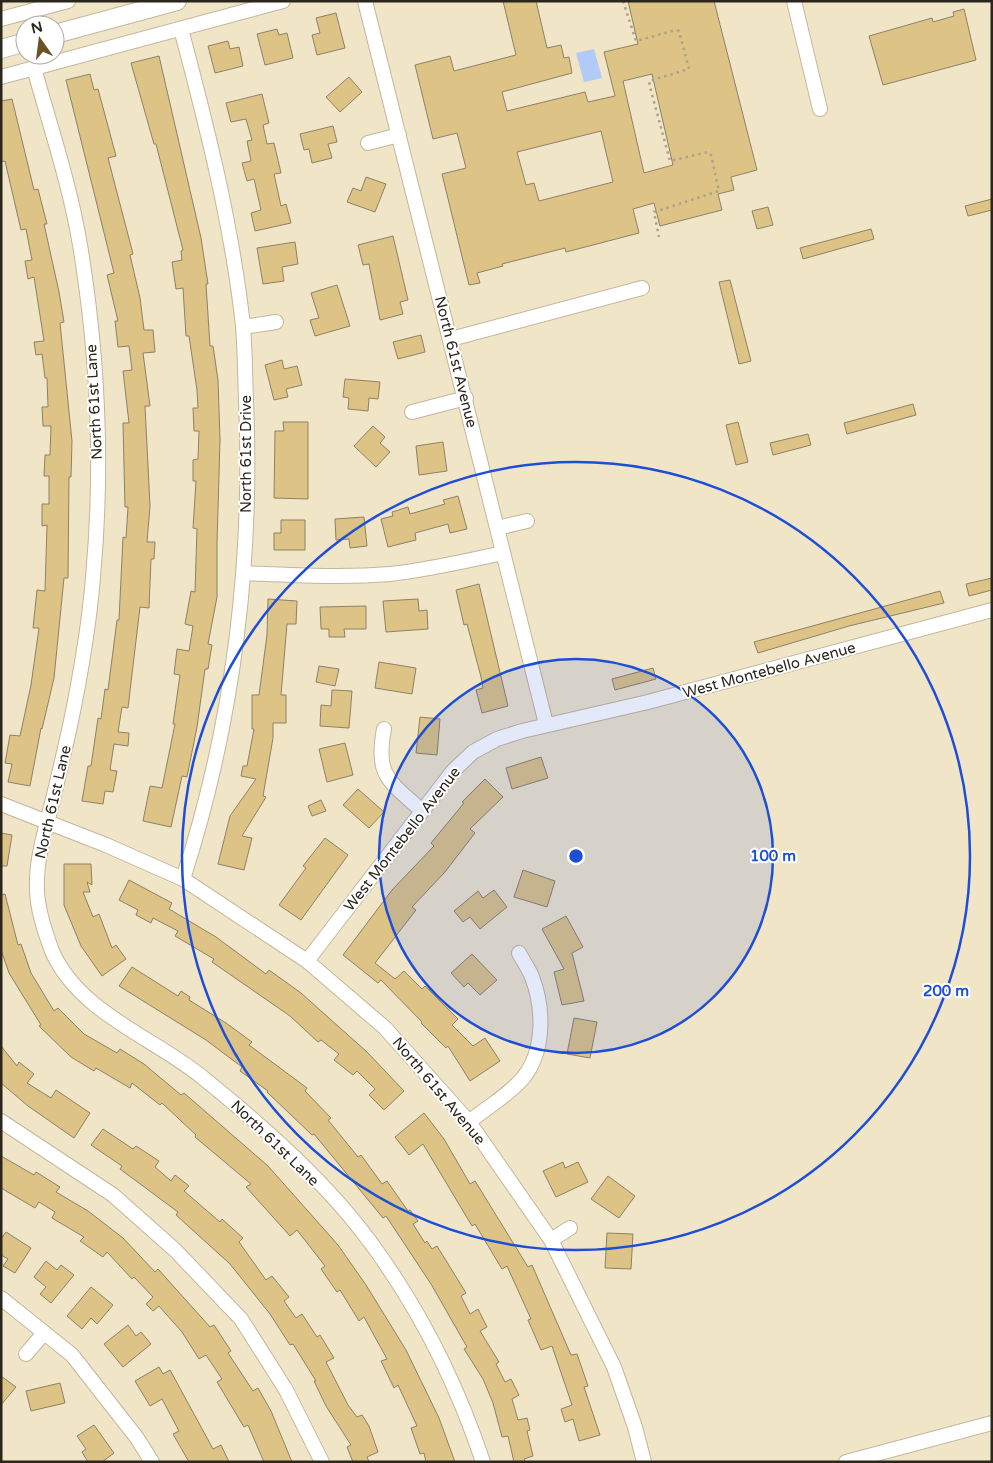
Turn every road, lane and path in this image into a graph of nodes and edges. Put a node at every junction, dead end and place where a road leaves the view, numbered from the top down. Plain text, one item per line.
1 (68, 1) edge
2 (177, 1) edge
3 (283, 1) edge
4 (365, 1) edge
5 (623, 1) edge
6 (794, 1) edge
7 (37, 5) edge
8 (1, 19) edge
9 (181, 29) junction
10 (65, 31) edge
11 (15, 45) edge
12 (1, 49) edge
13 (34, 68) junction
14 (1, 77) edge
15 (820, 109) dead end
16 (399, 135) junction
17 (368, 143) dead end
18 (659, 238) dead end
19 (642, 288) dead end
20 (276, 322) dead end
21 (243, 327) junction
22 (450, 339) junction
23 (466, 398) junction
24 (412, 412) dead end
25 (527, 521) dead end
26 (497, 528) junction
27 (504, 553) junction
28 (244, 573) junction
29 (992, 610) edge
30 (546, 724) junction
31 (384, 729) dead end
32 (1, 804) edge
33 (422, 811) junction
34 (47, 821) junction
35 (183, 879) junction
36 (518, 953) dead end
37 (307, 961) junction
38 (1, 1120) edge
39 (469, 1122) junction
40 (570, 1228) dead end
41 (550, 1240) junction
42 (1, 1298) edge
43 (44, 1333) junction
44 (26, 1354) dead end
45 (992, 1423) edge
46 (152, 1462) edge
47 (322, 1462) edge
48 (483, 1462) edge
49 (644, 1462) edge
50 (846, 1462) edge

1 - 7 street
2 - 10 main road
3 - 9 street
4 - 16 street, North 61st Avenue
5 - 18 path
6 - 15 street
7 - 8 street
9 - 13 street
9 - 21 street, North 61st Drive
11 - 12 main road
13 - 14 street
13 - 34 street, North 61st Lane
16 - 17 street
16 - 22 street, North 61st Avenue
19 - 22 street
20 - 21 street
21 - 28 street, North 61st Drive
22 - 23 street, North 61st Avenue
23 - 24 street
23 - 26 street, North 61st Avenue
25 - 26 street
26 - 27 street, North 61st Avenue
27 - 28 street
27 - 30 street, North 61st Avenue
28 - 35 street, North 61st Drive
29 - 30 street, West Montebello Avenue
30 - 33 street, West Montebello Avenue
31 - 33 street
32 - 34 street
33 - 37 street, West Montebello Avenue
34 - 35 street
34 - 48 street, North 61st Lane
35 - 37 street
36 - 39 street
37 - 39 street, North 61st Avenue
38 - 47 street
39 - 41 street, North 61st Avenue
40 - 41 street
41 - 49 street, North 61st Avenue
42 - 43 street
43 - 44 street
43 - 46 street
45 - 50 street

